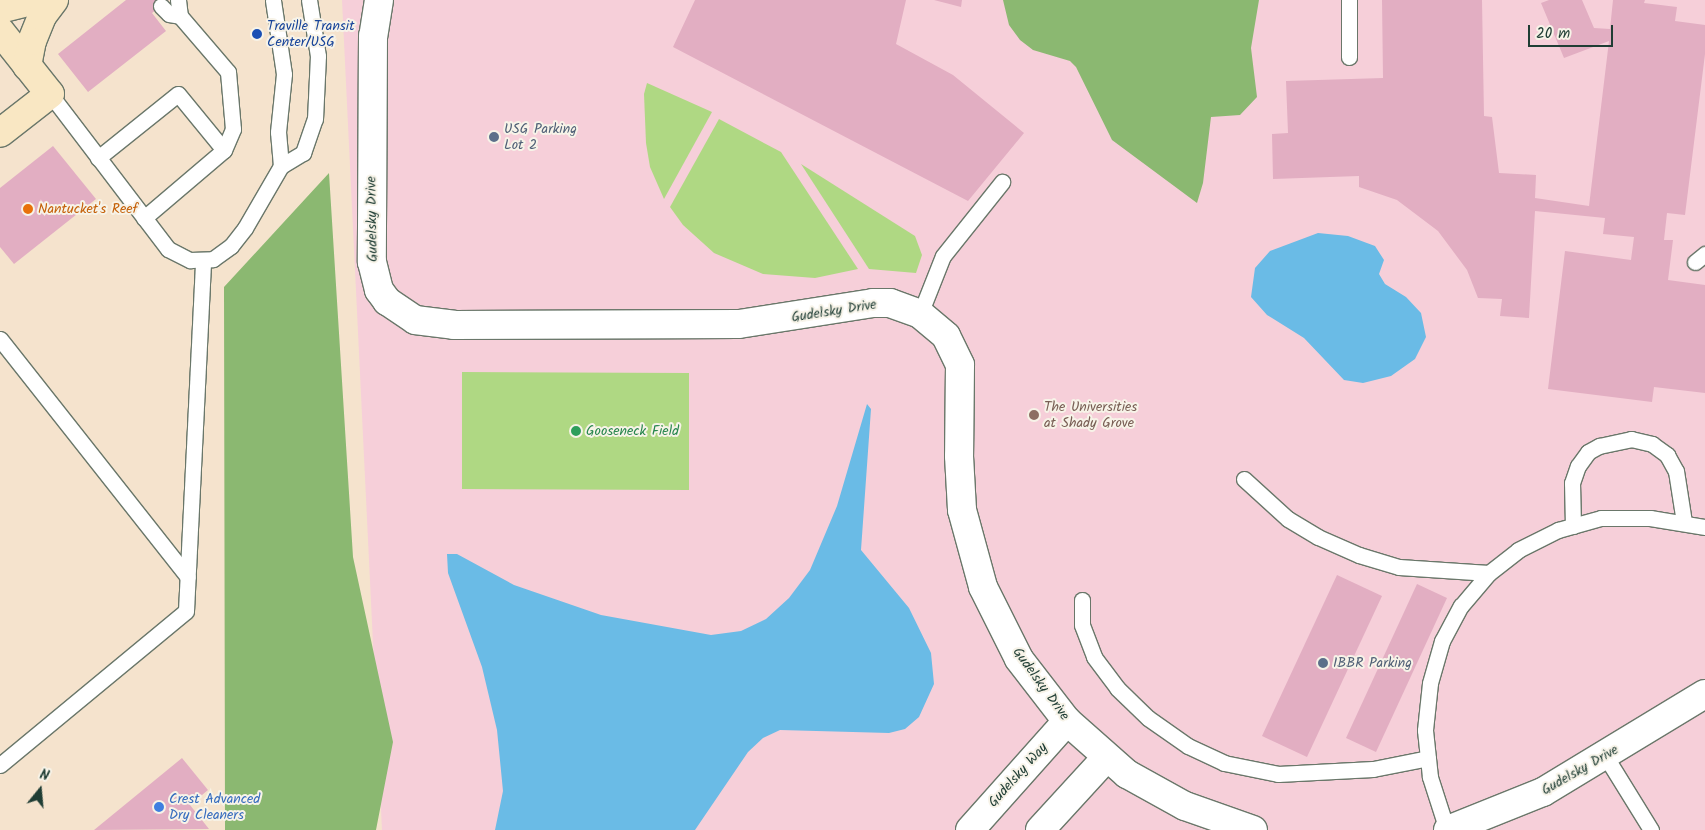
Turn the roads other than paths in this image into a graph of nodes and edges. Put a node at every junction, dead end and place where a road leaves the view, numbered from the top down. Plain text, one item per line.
1 (35, 0) edge
2 (54, 0) edge
3 (178, 0) edge
4 (273, 0) edge
5 (309, 0) edge
6 (379, 0) edge
7 (1349, 0) edge
8 (161, 6) dead end
9 (0, 9) edge
10 (180, 16) junction
11 (0, 31) edge
12 (1349, 56) dead end
13 (27, 66) junction
14 (50, 94) junction
15 (0, 133) edge
16 (224, 150) junction
17 (98, 158) junction
18 (281, 166) junction
19 (1002, 182) dead end
20 (144, 218) junction
21 (203, 260) junction
22 (920, 314) junction
23 (0, 339) edge
24 (1244, 479) dead end
25 (1684, 522) junction
26 (1573, 526) junction
27 (1705, 527) edge
28 (1489, 573) junction
29 (188, 577) junction
30 (1082, 600) dead end
31 (1705, 694) edge
32 (1067, 721) junction
33 (1606, 756) junction
34 (1106, 758) junction
35 (1428, 758) junction
36 (0, 764) edge
37 (970, 830) edge
38 (1040, 830) edge
39 (1253, 830) edge
40 (1447, 830) edge
41 (1651, 830) edge

1 - 9 street
2 - 13 street
3 - 10 lane
4 - 18 lane
5 - 18 lane
6 - 22 street, Gudelsky Drive
7 - 12 lane
8 - 10 lane
10 - 16 lane
11 - 13 street
13 - 14 street
14 - 15 street
14 - 17 lane
16 - 17 lane
16 - 20 lane
17 - 20 lane
18 - 21 lane
19 - 22 lane
20 - 21 lane
21 - 29 lane
22 - 32 street, Gudelsky Drive
23 - 29 lane
24 - 28 lane
25 - 26 lane
25 - 26 lane
25 - 27 lane
26 - 28 lane
28 - 35 lane
29 - 36 lane
30 - 35 lane
31 - 33 street, Gudelsky Drive
32 - 34 street, Gudelsky Drive
32 - 37 street, Gudelsky Way
33 - 40 street, Gudelsky Drive
33 - 41 lane
34 - 38 street
34 - 39 street, Gudelsky Drive
35 - 40 lane

